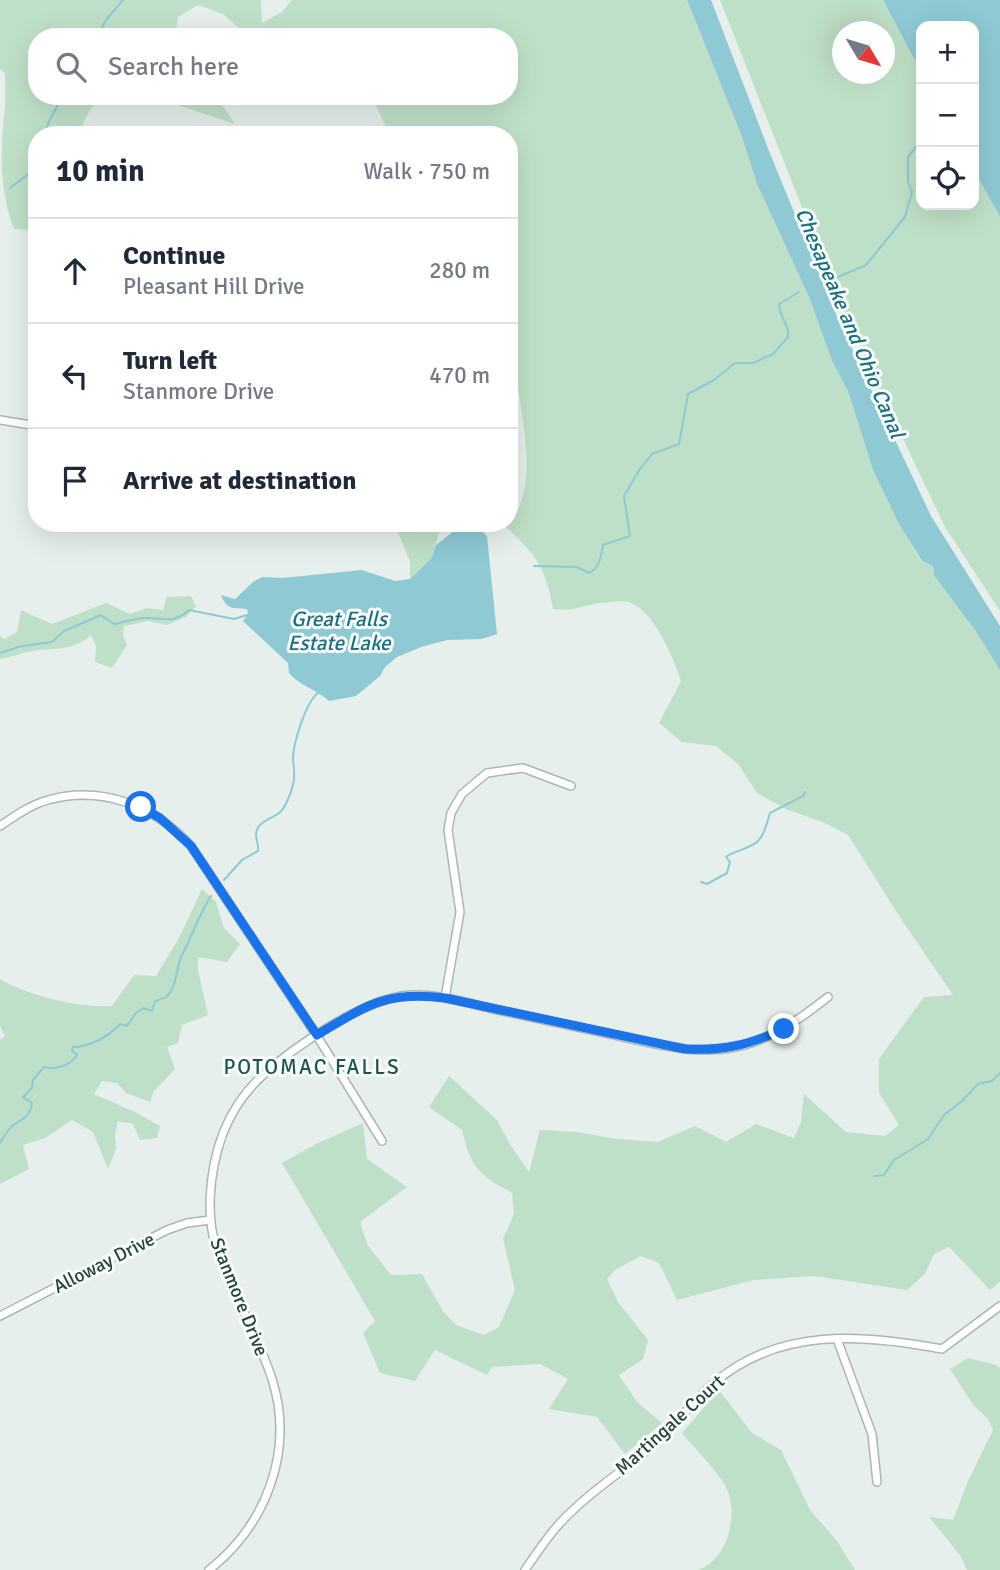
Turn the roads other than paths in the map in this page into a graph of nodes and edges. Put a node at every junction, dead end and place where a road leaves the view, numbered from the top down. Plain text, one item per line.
1 (0, 419) edge
2 (28, 424) edge
3 (570, 786) dead end
4 (0, 826) edge
5 (828, 997) dead end
6 (445, 998) junction
7 (317, 1035) junction
8 (382, 1141) dead end
9 (210, 1220) junction
10 (1000, 1306) edge
11 (0, 1315) edge
12 (837, 1339) junction
13 (877, 1482) dead end
14 (209, 1570) edge
15 (525, 1570) edge

1 - 2 street
3 - 6 street
4 - 7 street
5 - 6 street, Stanmore Drive
6 - 7 street, Stanmore Drive
7 - 8 street
7 - 9 street, Stanmore Drive
9 - 11 street, Alloway Drive
9 - 14 street, Stanmore Drive
10 - 12 street, Martingale Court
12 - 13 street
12 - 15 street, Martingale Court

